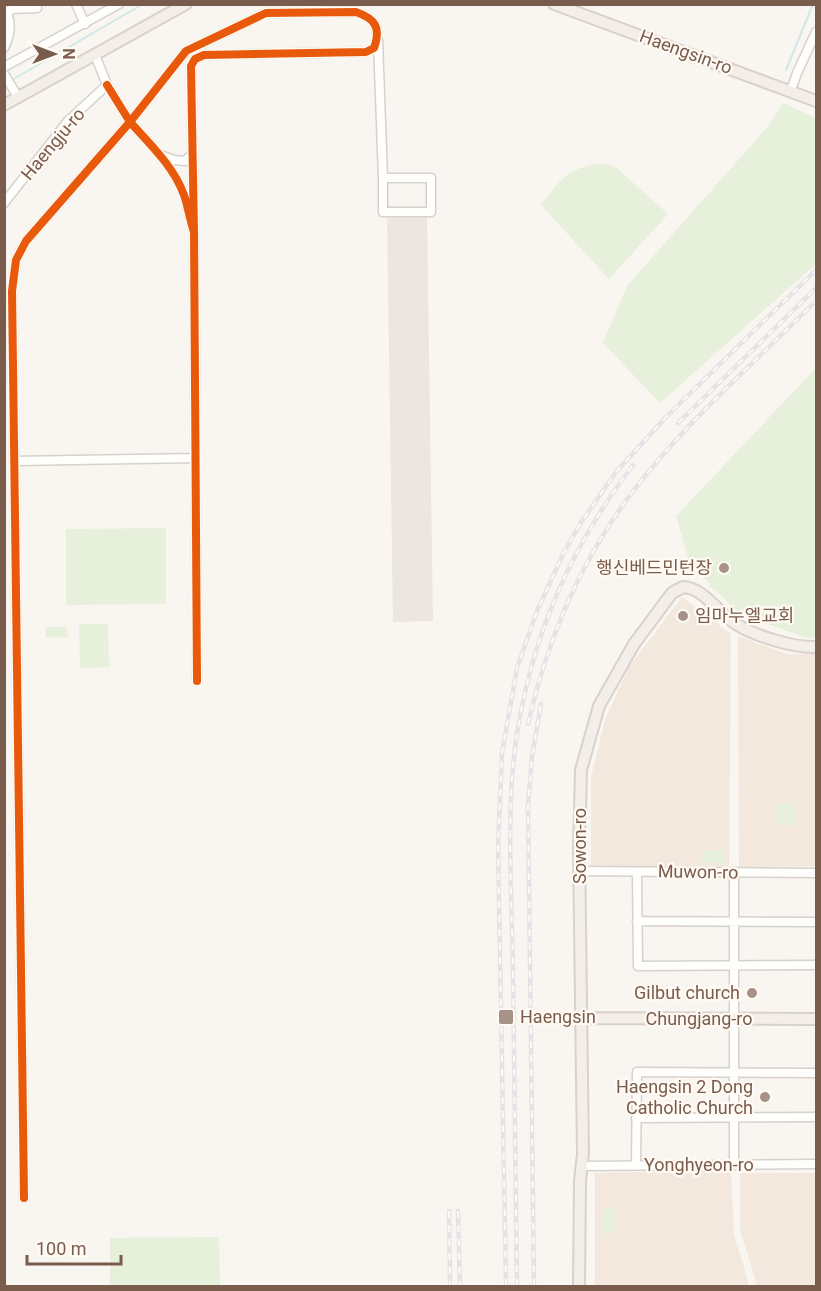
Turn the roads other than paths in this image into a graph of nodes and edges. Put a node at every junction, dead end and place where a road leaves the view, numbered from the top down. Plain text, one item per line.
1 (76, 4) edge
2 (119, 4) edge
3 (186, 4) edge
4 (555, 4) edge
5 (37, 8) dead end
6 (6, 10) edge
7 (85, 24) junction
8 (816, 32) edge
9 (378, 37) junction
10 (4, 48) edge
11 (95, 55) junction
12 (4, 67) edge
13 (5, 74) edge
14 (107, 86) junction
15 (791, 90) junction
16 (16, 94) junction
17 (816, 100) edge
18 (4, 105) edge
19 (130, 122) junction
20 (192, 154) junction
21 (160, 155) junction
22 (383, 178) junction
23 (4, 203) edge
24 (194, 232) junction
25 (195, 458) junction
26 (14, 461) junction
27 (816, 647) edge
28 (196, 681) dead end
29 (579, 872) junction
30 (637, 872) junction
31 (734, 873) junction
32 (816, 873) edge
33 (637, 921) junction
34 (734, 921) junction
35 (816, 922) edge
36 (816, 964) edge
37 (734, 966) junction
38 (581, 1018) junction
39 (734, 1019) junction
40 (816, 1019) edge
41 (734, 1073) junction
42 (816, 1073) edge
43 (816, 1117) edge
44 (636, 1118) junction
45 (734, 1118) junction
46 (734, 1164) junction
47 (816, 1164) edge
48 (636, 1165) junction
49 (582, 1166) junction
50 (24, 1197) dead end
51 (579, 1287) edge

1 - 7 street
2 - 7 street
3 - 11 main road
4 - 15 main road, Haengsin-ro
5 - 6 street
6 - 10 street
7 - 12 street
8 - 15 street
9 - 19 street
9 - 20 street
9 - 22 street
11 - 14 street
11 - 16 main road
13 - 16 street
14 - 19 street
14 - 23 street, Haengju-ro
15 - 17 main road, Haengsin-ro
16 - 18 main road
19 - 21 street
19 - 26 street
20 - 21 street
20 - 24 street
21 - 24 street
22 - 22 street
24 - 25 street
25 - 26 street
25 - 28 street
26 - 50 street
27 - 29 main road, Sowon-ro
29 - 30 street, Muwon-ro
29 - 38 main road, Sowon-ro
30 - 31 street, Muwon-ro
30 - 33 street
31 - 32 street, Muwon-ro
31 - 34 street
33 - 34 street
33 - 37 street
34 - 35 street
34 - 37 street
36 - 37 street
37 - 39 street
38 - 39 main road, Chungjang-ro
38 - 49 main road, Sowon-ro
39 - 40 main road, Chungjang-ro
39 - 41 street
41 - 42 street
41 - 44 street
41 - 45 street
43 - 45 street
44 - 45 street
44 - 48 street
45 - 46 street
46 - 47 street, Yonghyeon-ro
46 - 48 street, Yonghyeon-ro
48 - 49 street, Yonghyeon-ro
49 - 51 main road, Sowon-ro

